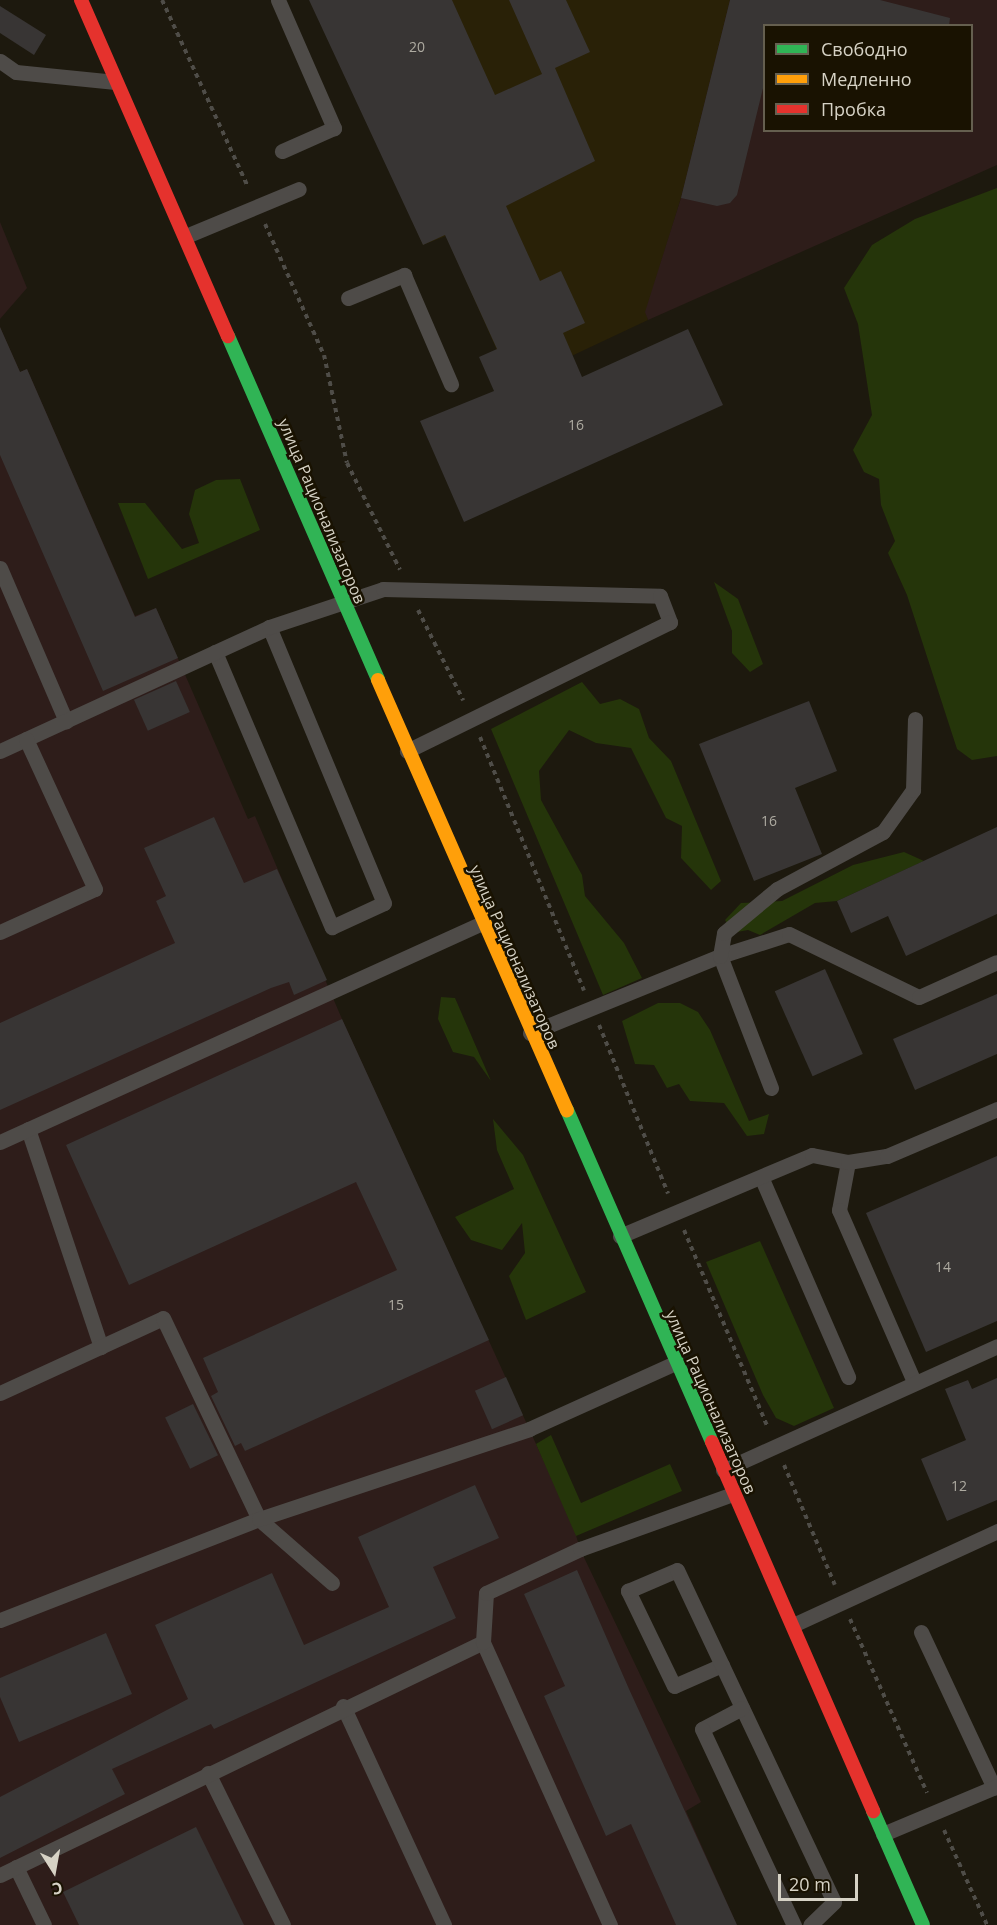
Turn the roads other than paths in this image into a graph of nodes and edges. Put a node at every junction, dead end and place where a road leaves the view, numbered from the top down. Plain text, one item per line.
1 (81, 0) edge
2 (278, 0) edge
3 (0, 61) edge
4 (117, 82) junction
5 (282, 151) dead end
6 (299, 189) dead end
7 (186, 236) junction
8 (348, 298) dead end
9 (451, 384) dead end
10 (0, 568) edge
11 (342, 601) junction
12 (269, 627) junction
13 (215, 652) junction
14 (915, 719) dead end
15 (66, 721) junction
16 (26, 739) junction
17 (0, 751) edge
18 (407, 751) junction
19 (482, 923) junction
20 (0, 932) edge
21 (720, 956) junction
22 (997, 962) edge
23 (530, 1033) junction
24 (771, 1088) dead end
25 (997, 1109) edge
26 (28, 1129) junction
27 (0, 1142) edge
28 (848, 1162) junction
29 (762, 1179) junction
30 (620, 1236) junction
31 (997, 1346) edge
32 (101, 1347) junction
33 (675, 1363) junction
34 (848, 1377) dead end
35 (914, 1382) junction
36 (0, 1393) edge
37 (723, 1470) junction
38 (733, 1494) junction
39 (258, 1519) junction
40 (997, 1531) edge
41 (332, 1583) dead end
42 (0, 1620) edge
43 (794, 1625) junction
44 (921, 1632) dead end
45 (483, 1642) junction
46 (722, 1665) junction
47 (344, 1706) junction
48 (742, 1708) junction
49 (208, 1773) junction
50 (995, 1787) edge
51 (883, 1834) junction
52 (16, 1867) junction
53 (0, 1875) edge
54 (45, 1925) edge
55 (283, 1925) edge
56 (444, 1925) edge
57 (610, 1925) edge
58 (794, 1925) edge
59 (810, 1925) edge
60 (923, 1925) edge

1 - 4 main road, улица Рационализаторов
2 - 5 lane
3 - 4 lane
4 - 7 main road, улица Рационализаторов
6 - 7 lane
7 - 11 main road, улица Рационализаторов
8 - 9 lane
10 - 15 lane
11 - 12 lane
11 - 18 main road, улица Рационализаторов
11 - 18 lane
12 - 13 lane
12 - 13 lane
13 - 15 lane
14 - 21 lane
15 - 16 lane
16 - 17 lane
16 - 20 lane
18 - 19 main road, улица Рационализаторов
19 - 23 main road, улица Рационализаторов
19 - 26 lane
21 - 22 lane
21 - 23 lane
21 - 24 lane
23 - 30 main road, улица Рационализаторов
25 - 28 lane
26 - 27 lane
26 - 32 lane
28 - 29 lane
28 - 35 lane
29 - 30 lane
29 - 34 lane
30 - 33 main road, улица Рационализаторов
31 - 35 lane
32 - 36 lane
32 - 39 lane
33 - 37 main road, улица Рационализаторов
33 - 39 lane
35 - 37 lane
37 - 38 main road, улица Рационализаторов
38 - 43 main road, улица Рационализаторов
38 - 45 lane
39 - 41 lane
39 - 42 lane
40 - 43 lane
43 - 51 main road, улица Рационализаторов
44 - 50 lane
45 - 47 lane
45 - 57 lane
46 - 46 lane
46 - 48 lane
47 - 49 lane
47 - 56 lane
48 - 58 lane
48 - 59 lane
49 - 52 lane
49 - 55 lane
50 - 51 lane
51 - 60 main road, улица Рационализаторов
52 - 53 lane
52 - 54 lane

